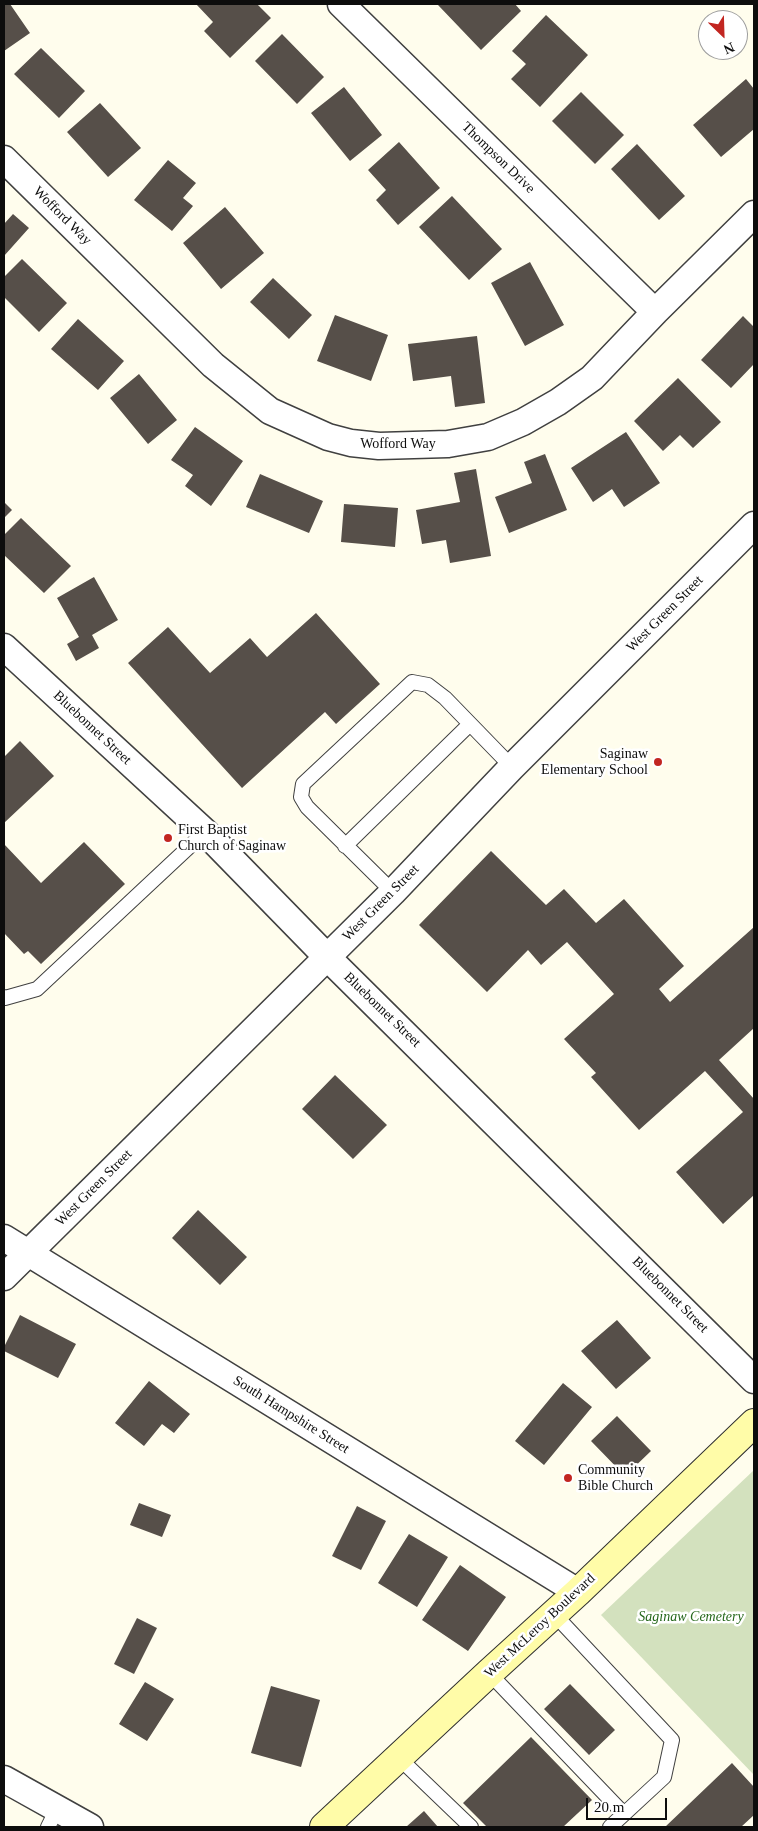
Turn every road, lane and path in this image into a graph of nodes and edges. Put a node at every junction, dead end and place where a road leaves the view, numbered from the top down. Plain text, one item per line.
1 (341, 4) edge
2 (4, 159) edge
3 (754, 214) edge
4 (655, 312) junction
5 (754, 525) edge
6 (4, 647) edge
7 (470, 724) junction
8 (512, 767) junction
9 (205, 832) junction
10 (345, 846) junction
11 (393, 892) junction
12 (327, 957) junction
13 (4, 997) edge
14 (4, 1238) edge
15 (29, 1253) junction
16 (4, 1277) edge
17 (754, 1380) edge
18 (754, 1423) edge
19 (578, 1592) junction
20 (554, 1614) junction
21 (489, 1673) junction
22 (398, 1757) junction
23 (4, 1779) edge
24 (624, 1814) junction
25 (52, 1818) edge
26 (90, 1827) edge
27 (324, 1827) edge
28 (471, 1827) edge
29 (610, 1827) edge

1 - 4 street, Thompson Drive
2 - 4 street, Wofford Way
3 - 4 street, Wofford Way
5 - 8 street, West Green Street
6 - 9 street, Bluebonnet Street
7 - 8 lane
7 - 10 lane
7 - 10 lane
8 - 11 street, West Green Street
9 - 12 street, Bluebonnet Street
9 - 13 lane
10 - 11 lane
11 - 12 street, West Green Street
12 - 15 street, West Green Street
12 - 17 street, Bluebonnet Street
14 - 15 street, South Hampshire Street
15 - 16 street, West Green Street
15 - 19 street, South Hampshire Street
18 - 19 main road, West McLeroy Boulevard
19 - 20 main road, West McLeroy Boulevard
20 - 21 main road, West McLeroy Boulevard
20 - 24 lane
21 - 22 main road, West McLeroy Boulevard
21 - 24 lane
22 - 27 main road, West McLeroy Boulevard
22 - 28 lane
23 - 25 street
24 - 29 lane
25 - 26 street

